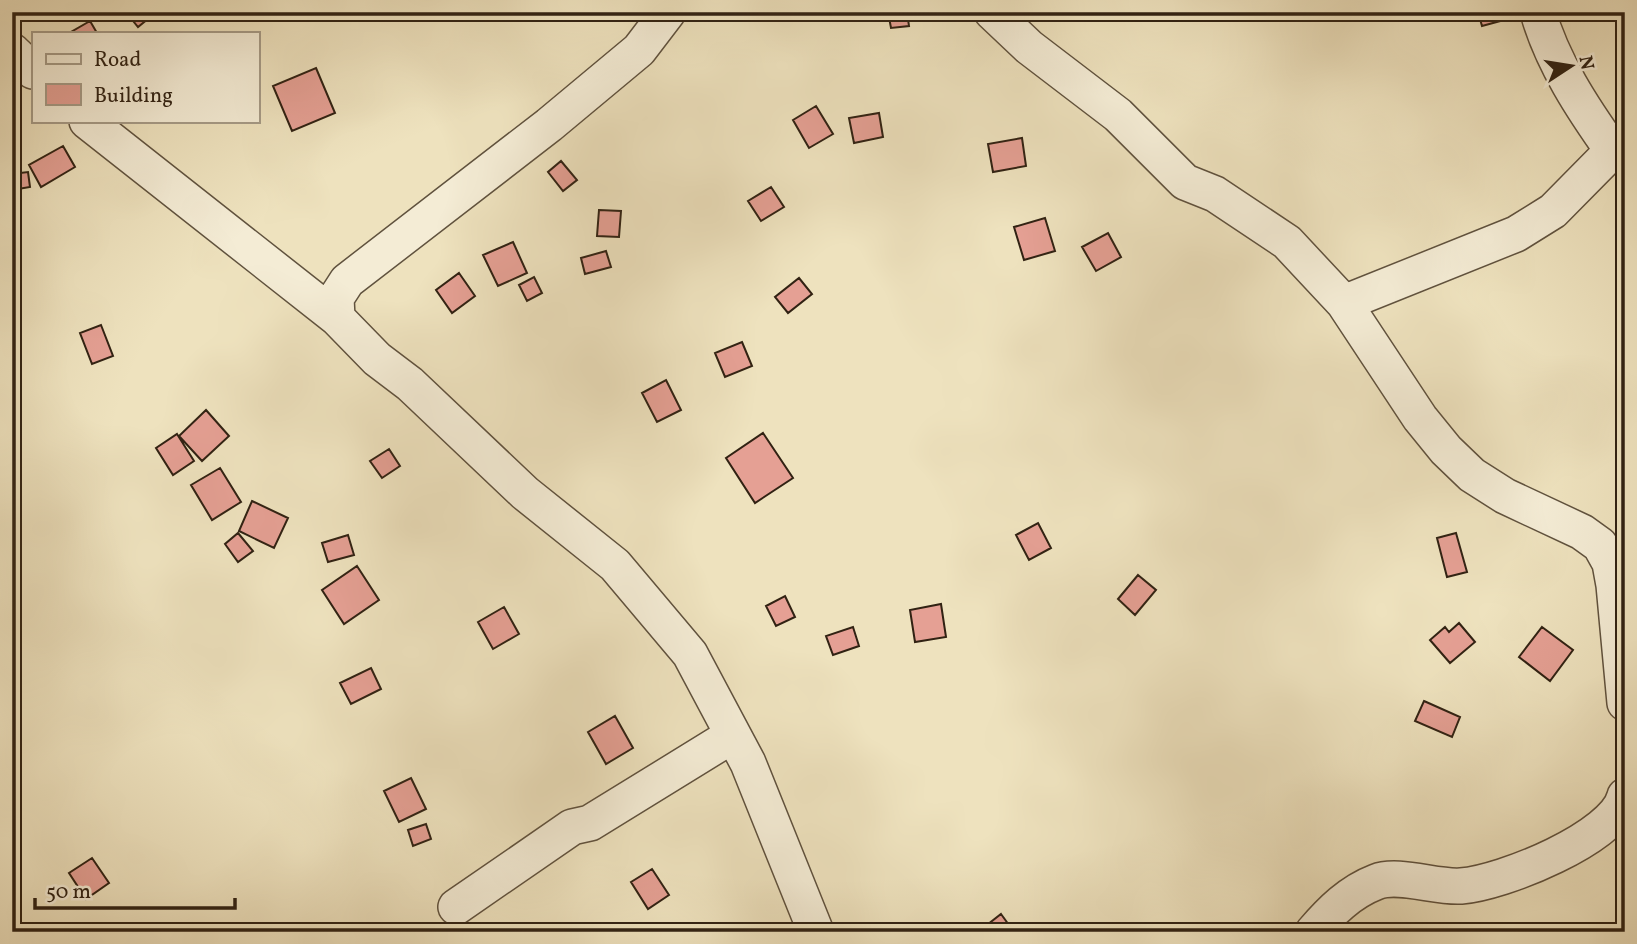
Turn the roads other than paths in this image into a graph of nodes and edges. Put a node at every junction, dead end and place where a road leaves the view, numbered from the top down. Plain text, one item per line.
1 (668, 12) edge
2 (992, 12) edge
3 (1538, 12) edge
4 (12, 51) edge
5 (32, 70) edge
6 (88, 122) edge
7 (1619, 145) edge
8 (1344, 303) junction
9 (337, 318) junction
10 (1625, 703) edge
11 (733, 735) junction
12 (1625, 796) edge
13 (456, 907) dead end
14 (816, 932) edge
15 (1313, 932) edge

1 - 9 street
2 - 8 street
3 - 7 street
4 - 5 street
6 - 9 street
7 - 8 street
8 - 10 street
9 - 11 street
11 - 13 street
11 - 14 street
12 - 15 street

